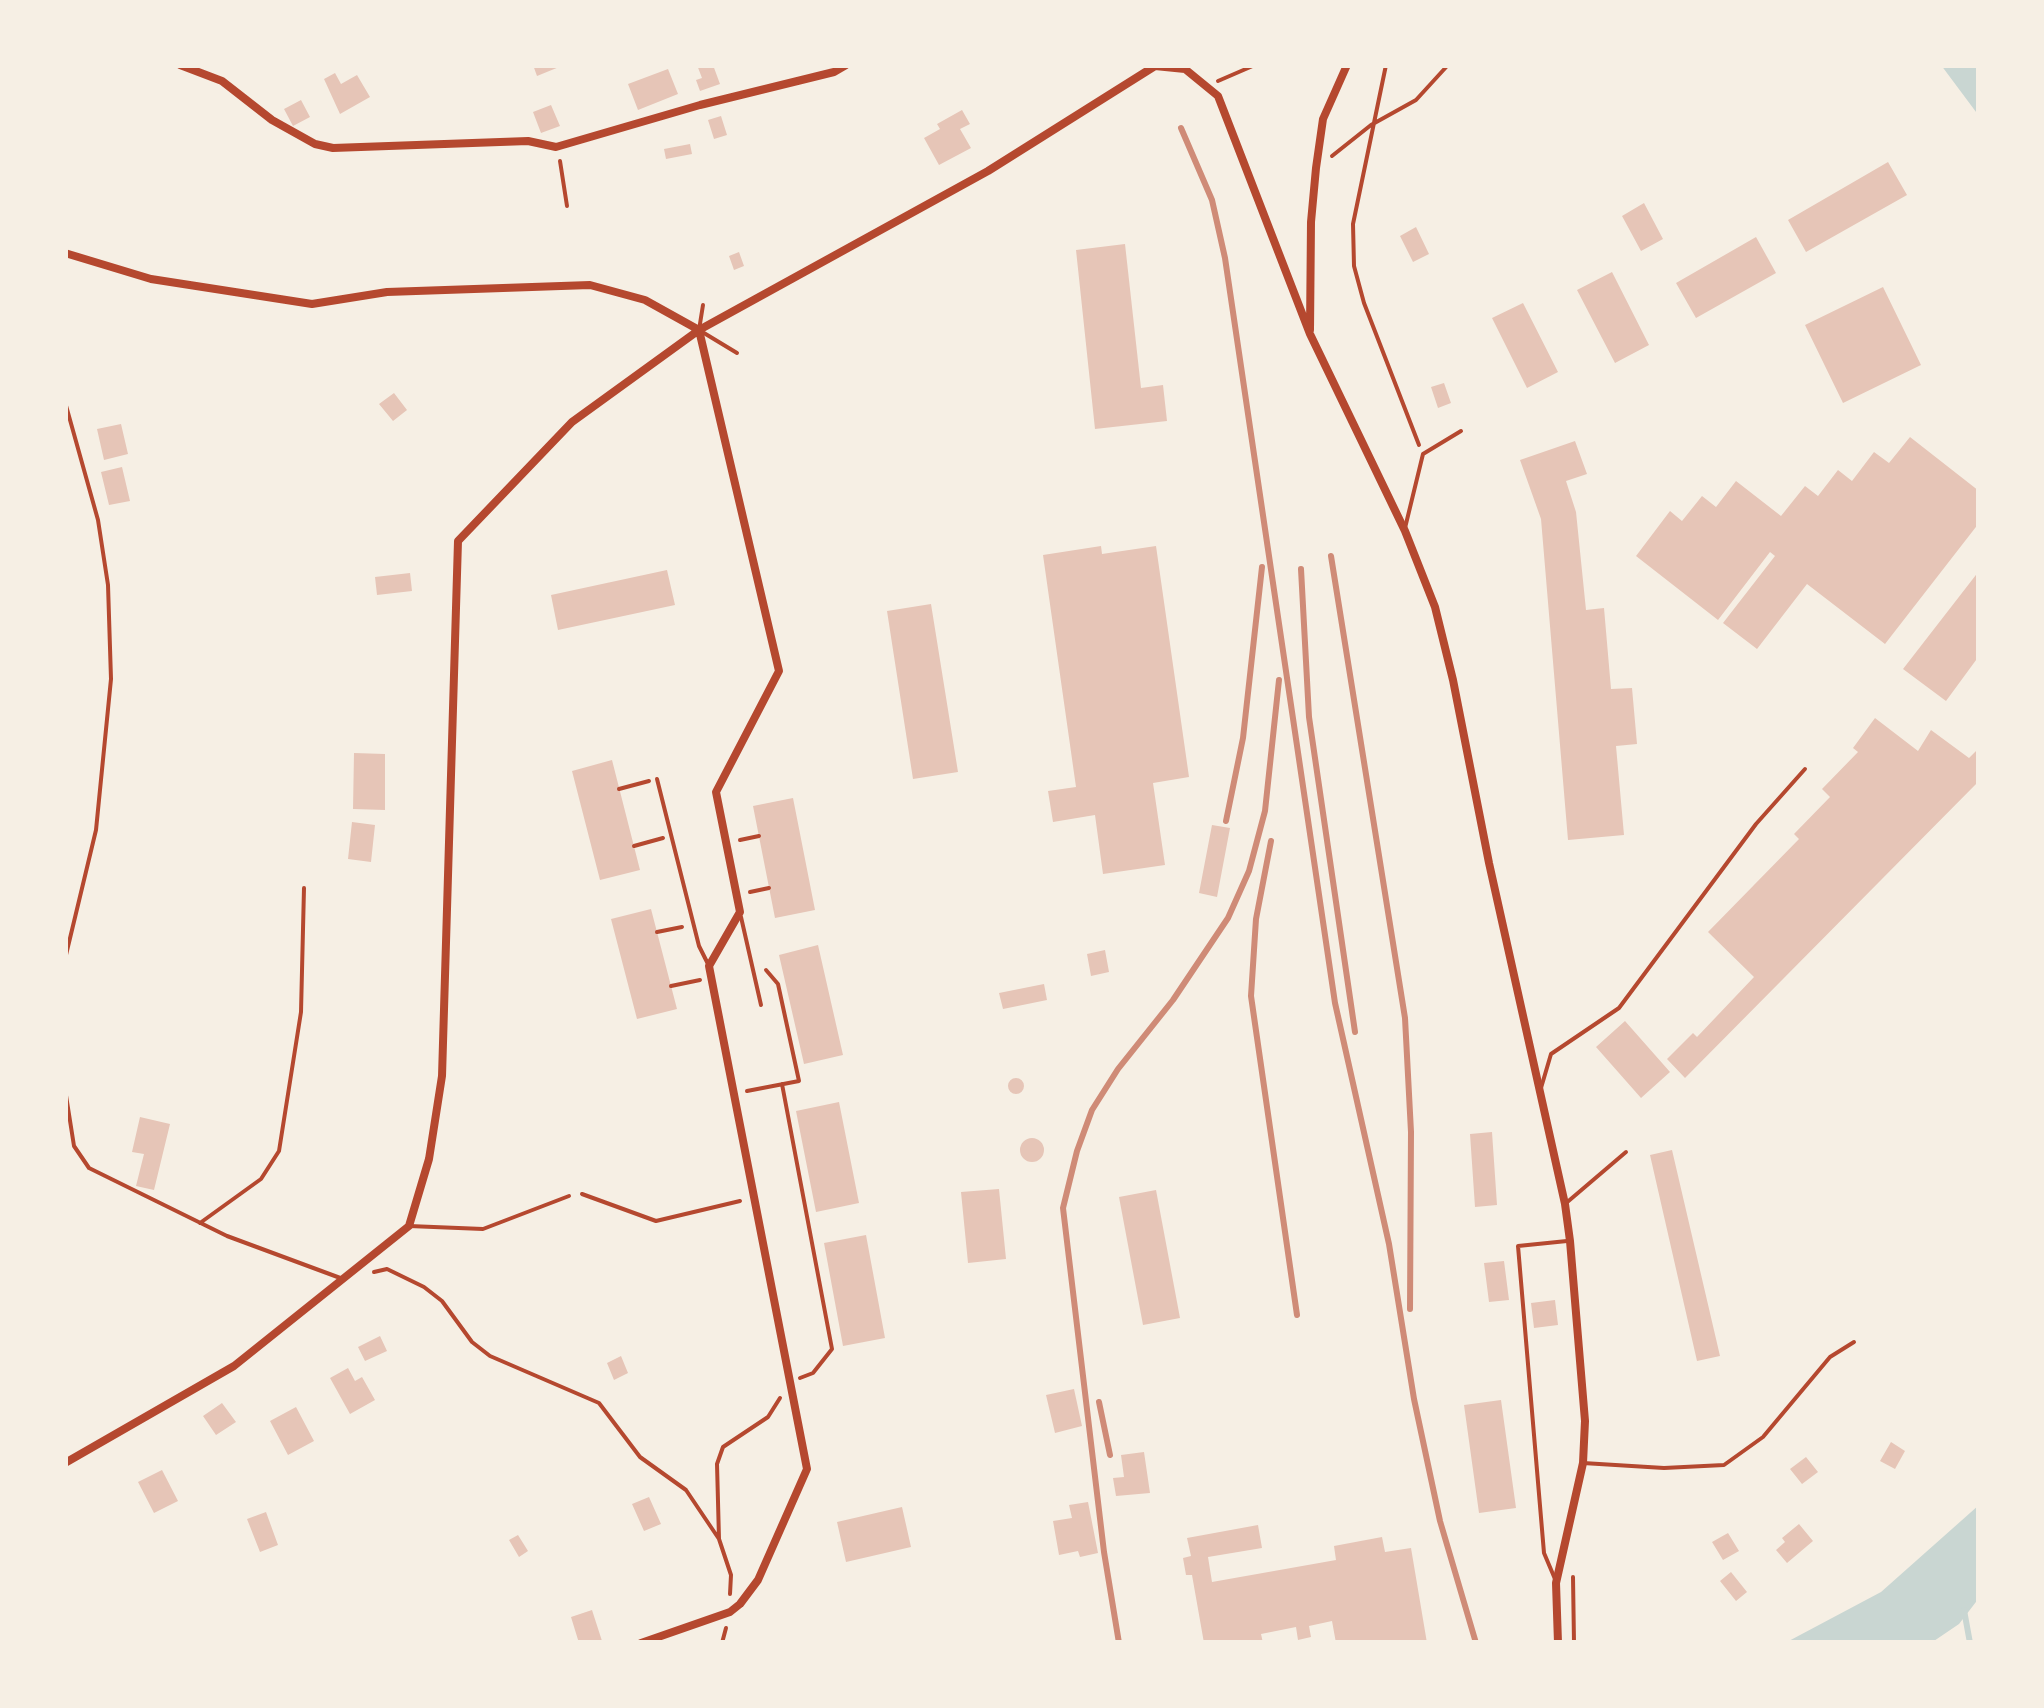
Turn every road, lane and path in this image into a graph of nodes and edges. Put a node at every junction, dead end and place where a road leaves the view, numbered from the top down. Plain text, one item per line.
1 (180, 65) edge
2 (846, 65) edge
3 (1255, 65) edge
4 (1347, 65) edge
5 (1386, 65) edge
6 (1448, 65) edge
7 (1208, 86) junction
8 (1371, 126) junction
9 (560, 162) dead end
10 (1316, 168) junction
11 (567, 206) dead end
12 (65, 254) edge
13 (703, 305) dead end
14 (699, 330) junction
15 (1310, 334) junction
16 (737, 353) dead end
17 (65, 402) edge
18 (1461, 432) dead end
19 (1423, 454) junction
20 (1405, 531) junction
21 (1805, 769) dead end
22 (657, 779) joint
23 (620, 789) dead end
24 (671, 836) junction
25 (759, 836) dead end
26 (740, 840) dead end
27 (634, 846) dead end
28 (304, 888) dead end
29 (769, 888) dead end
30 (750, 892) dead end
31 (740, 912) junction
32 (693, 924) junction
33 (657, 932) dead end
34 (65, 959) edge
35 (708, 966) junction
36 (711, 977) junction
37 (786, 982) dead end
38 (778, 984) dead end
39 (671, 986) dead end
40 (760, 1005) dead end
41 (798, 1035) dead end
42 (790, 1036) dead end
43 (782, 1084) dead end
44 (65, 1089) edge
45 (1540, 1092) junction
46 (800, 1133) dead end
47 (791, 1135) junction
48 (1626, 1152) dead end
49 (811, 1187) dead end
50 (802, 1189) junction
51 (569, 1196) joint
52 (755, 1197) junction
53 (1565, 1204) junction
54 (200, 1223) junction
55 (409, 1226) junction
56 (1570, 1241) junction
57 (828, 1266) dead end
58 (817, 1268) junction
59 (373, 1272) dead end
60 (343, 1279) junction
61 (838, 1321) dead end
62 (827, 1323) junction
63 (1854, 1342) dead end
64 (790, 1382) junction
65 (65, 1463) edge
66 (1582, 1463) junction
67 (720, 1539) junction
68 (1556, 1583) junction
69 (730, 1612) junction
70 (641, 1643) edge
71 (1558, 1643) edge

1 - 2 street
3 - 7 path
4 - 10 street
5 - 8 path
6 - 8 path
7 - 14 street
7 - 15 street
8 - 10 path
8 - 19 path
9 - 11 path
10 - 15 street
12 - 14 street
13 - 14 lane
14 - 16 lane
14 - 31 street
14 - 55 street
15 - 20 street
17 - 34 lane
18 - 19 lane
19 - 20 lane
20 - 45 street
21 - 45 lane
22 - 23 path
22 - 24 lane
24 - 27 path
24 - 32 lane
25 - 26 path
28 - 54 lane
29 - 30 path
31 - 35 street
31 - 40 lane
32 - 33 path
32 - 35 lane
35 - 36 street
36 - 39 path
36 - 52 street
37 - 38 path
41 - 42 path
43 - 47 path
44 - 54 lane
45 - 53 street
46 - 47 path
47 - 50 path
48 - 53 lane
49 - 50 path
50 - 58 path
51 - 52 path
51 - 55 lane
52 - 64 street
53 - 56 street
54 - 60 lane
55 - 60 street
56 - 66 street
56 - 68 lane
57 - 58 path
58 - 62 path
59 - 67 path
60 - 65 street
61 - 62 path
62 - 64 path
63 - 66 lane
64 - 67 path
64 - 69 street
66 - 68 street
67 - 69 path
68 - 71 street
69 - 70 street

